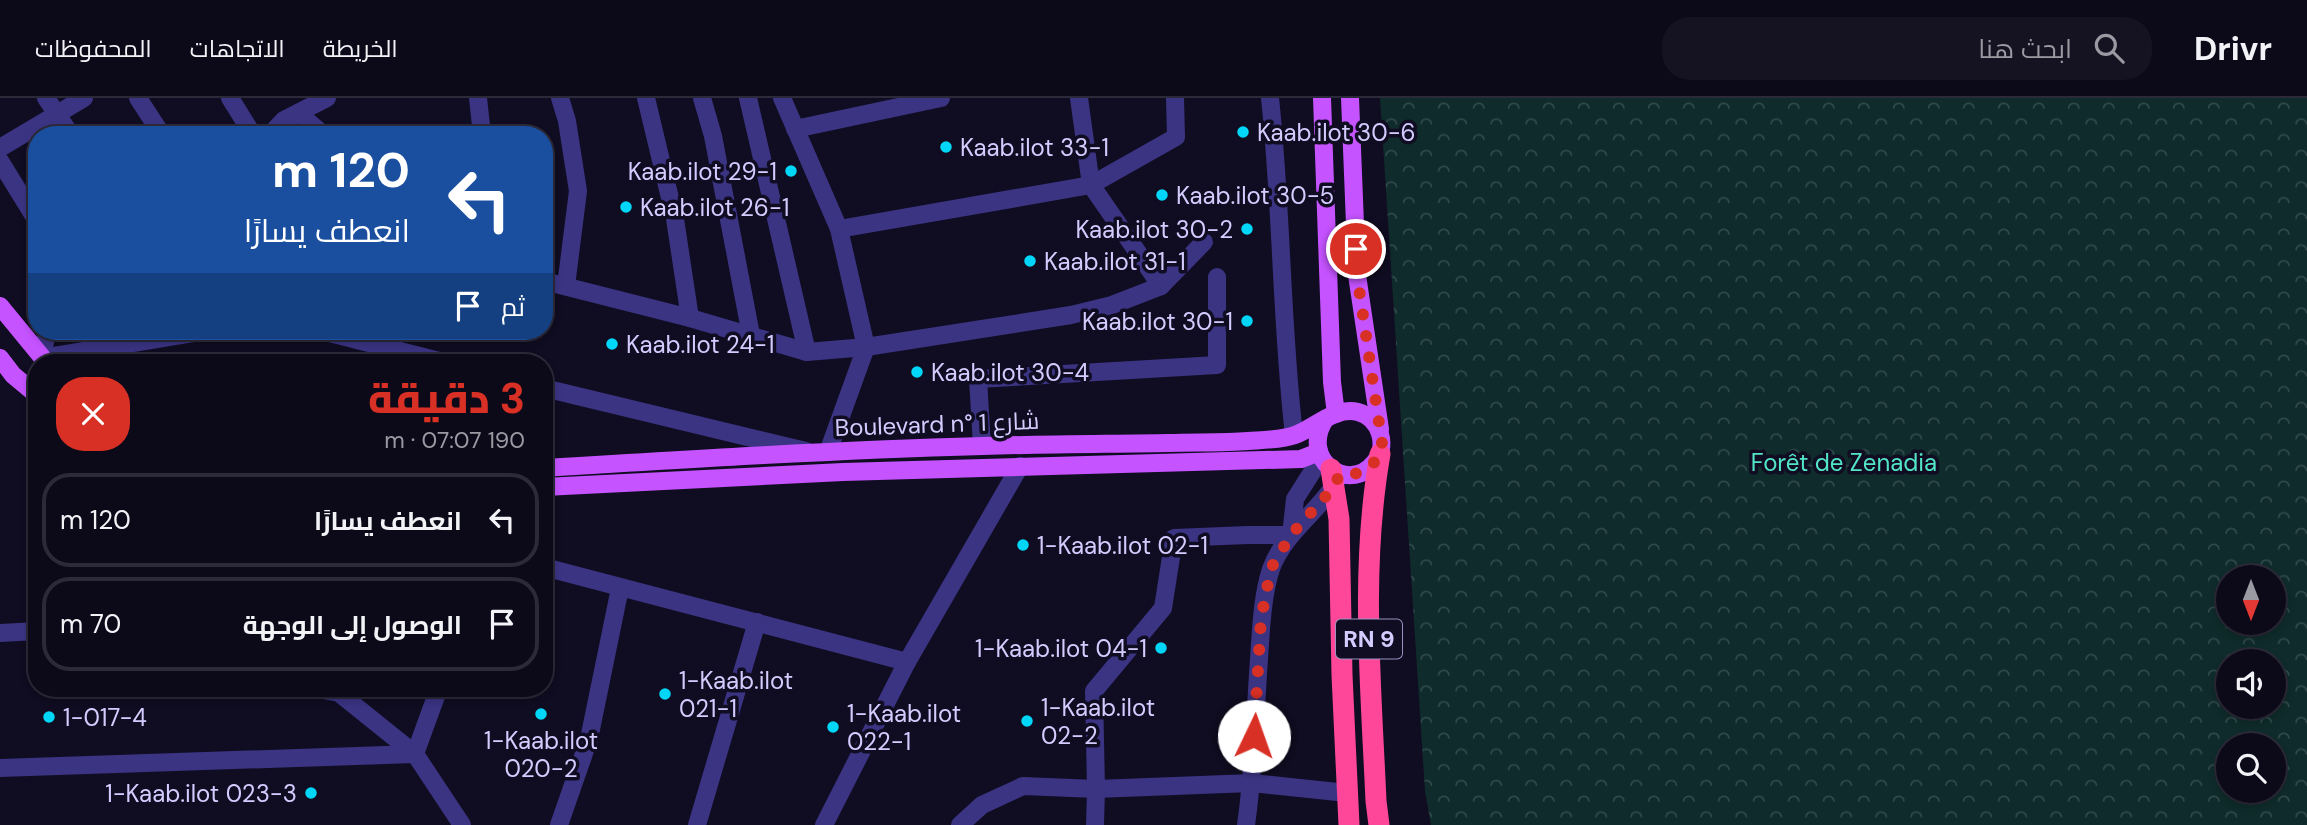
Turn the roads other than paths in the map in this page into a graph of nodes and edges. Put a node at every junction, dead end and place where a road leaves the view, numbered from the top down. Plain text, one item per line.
1 (46, 98) edge
2 (84, 98) edge
3 (138, 98) edge
4 (230, 98) edge
5 (327, 98) edge
6 (478, 98) edge
7 (560, 98) edge
8 (646, 98) edge
9 (702, 98) edge
10 (748, 98) edge
11 (782, 98) edge
12 (941, 98) edge
13 (1079, 98) edge
14 (1175, 98) edge
15 (1270, 98) edge
16 (1322, 98) edge
17 (1350, 98) edge
18 (298, 113) junction
19 (58, 114) junction
20 (38, 126) edge
21 (65, 126) edge
22 (156, 126) edge
23 (247, 126) edge
24 (278, 126) edge
25 (313, 126) edge
26 (481, 126) edge
27 (795, 129) junction
28 (28, 132) edge
29 (0, 148) edge
30 (0, 162) edge
31 (1091, 185) junction
32 (28, 207) edge
33 (839, 229) junction
34 (1204, 242) dead end
35 (1217, 277) dead end
36 (553, 283) edge
37 (566, 286) junction
38 (1161, 286) junction
39 (0, 306) edge
40 (690, 318) junction
41 (751, 335) junction
42 (155, 340) edge
43 (357, 340) edge
44 (866, 347) junction
45 (807, 352) junction
46 (39, 354) edge
47 (77, 354) edge
48 (412, 354) edge
49 (0, 358) edge
50 (28, 388) edge
51 (553, 390) edge
52 (1331, 416) junction
53 (1294, 435) junction
54 (1380, 443) junction
55 (982, 446) junction
56 (820, 452) junction
57 (1020, 466) junction
58 (553, 467) edge
59 (1329, 468) junction
60 (553, 486) edge
61 (1291, 535) junction
62 (553, 569) edge
63 (620, 588) junction
64 (757, 622) junction
65 (28, 631) edge
66 (0, 633) edge
67 (907, 662) junction
68 (344, 697) edge
69 (436, 697) edge
70 (415, 754) junction
71 (0, 768) edge
72 (1252, 783) junction
73 (1096, 789) junction
74 (1347, 793) junction
75 (462, 825) edge
76 (559, 825) edge
77 (697, 825) edge
78 (824, 825) edge
79 (960, 825) edge
80 (1095, 825) edge
81 (1246, 825) edge
82 (1349, 825) edge
83 (1379, 825) edge

1 - 19 street
2 - 19 street
3 - 22 street
4 - 23 street
5 - 18 street
6 - 26 street
7 - 37 street
8 - 40 street
9 - 41 street
10 - 45 street
11 - 27 street
12 - 27 street
13 - 31 street
14 - 31 street
15 - 53 street
16 - 52 main road
17 - 54 main road, RN 9
18 - 24 street
18 - 25 street
19 - 20 street
19 - 21 street
27 - 33 street
28 - 29 street
30 - 32 street
31 - 33 street
31 - 38 street
33 - 44 street
34 - 38 street
35 - 55 street
36 - 37 street
37 - 40 street
38 - 44 street
39 - 46 main road
40 - 41 street
41 - 45 street
42 - 47 street
43 - 48 street
44 - 45 street
44 - 56 street
49 - 50 main road
51 - 56 street
52 - 53 main road, Boulevard n° شارع 1
52 - 54 main road
52 - 59 main road
53 - 55 main road, Boulevard n° شارع 1
54 - 59 main road
54 - 83 highway, RN 9
55 - 56 main road, Boulevard n° شارع 1
56 - 58 main road, Boulevard n° شارع 1
57 - 59 main road, Boulevard n° شارع 1
57 - 60 main road, Boulevard n° شارع 1
57 - 67 street
59 - 61 street
59 - 61 street
59 - 74 highway, RN 9
61 - 72 street
61 - 73 street
62 - 63 street
63 - 64 street
63 - 76 street
64 - 67 street
64 - 77 street
65 - 66 street
67 - 78 street
68 - 70 street
69 - 70 street
70 - 71 street
70 - 75 street
72 - 73 street
72 - 74 street
72 - 81 street
73 - 79 street
73 - 80 street
74 - 82 highway, RN 9

